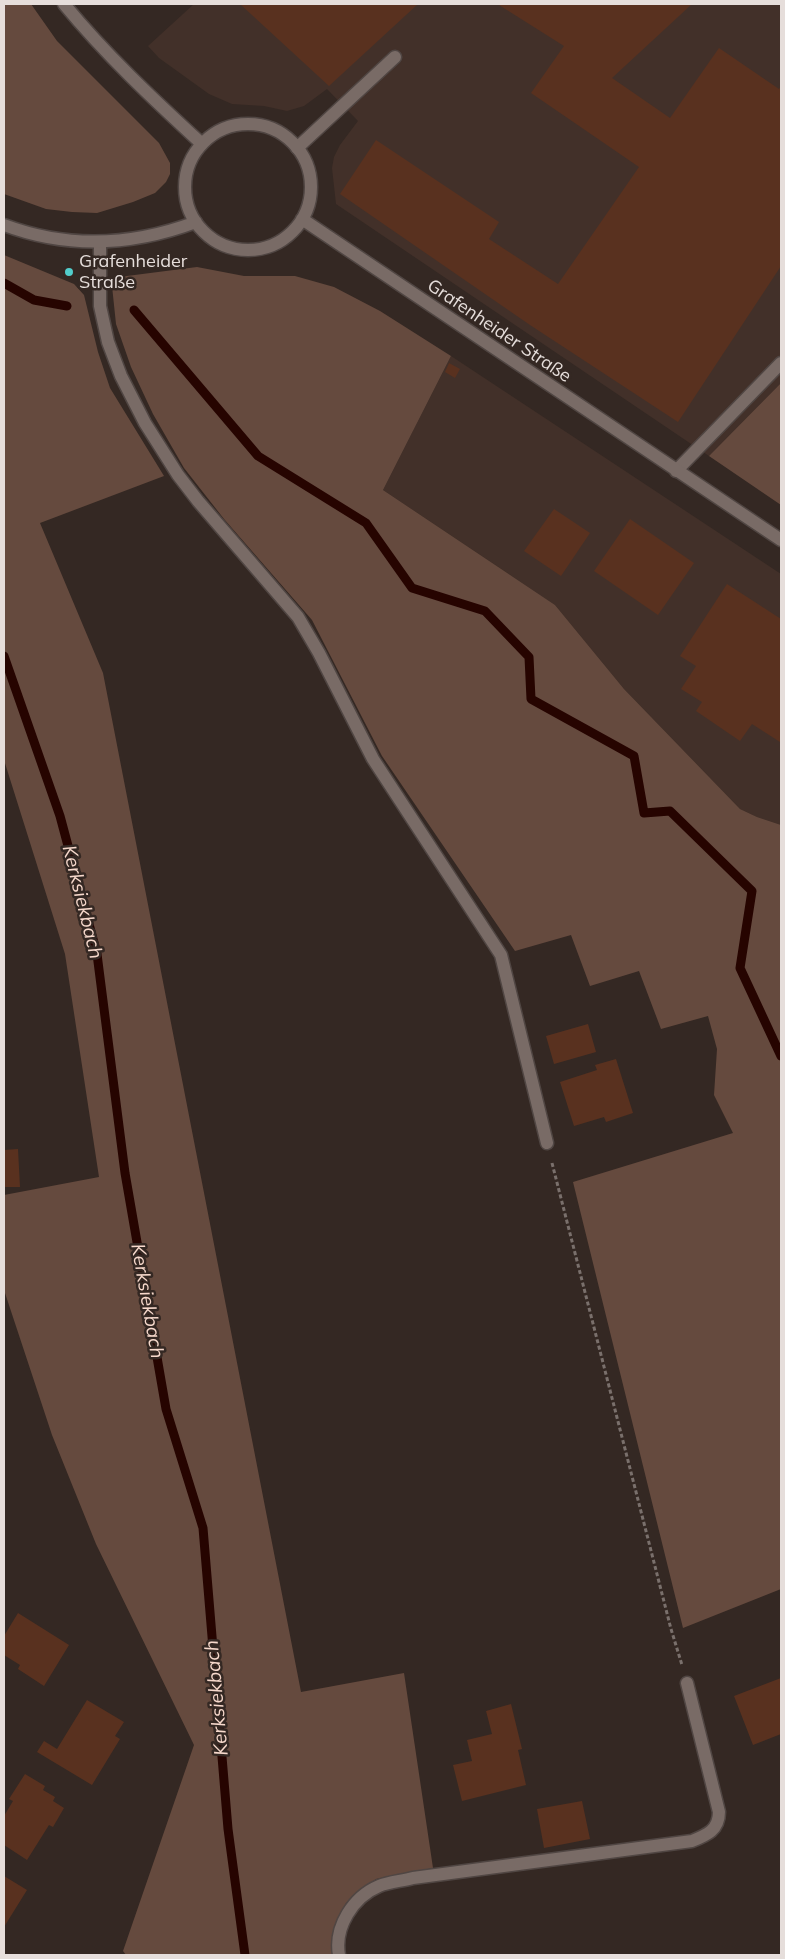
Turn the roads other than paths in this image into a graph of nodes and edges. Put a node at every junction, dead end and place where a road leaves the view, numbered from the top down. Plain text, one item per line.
1 (64, 4) edge
2 (395, 57) dead end
3 (202, 144) junction
4 (297, 148) junction
5 (302, 219) junction
6 (196, 222) junction
7 (4, 225) edge
8 (100, 243) junction
9 (781, 363) edge
10 (676, 471) junction
11 (781, 540) edge
12 (547, 1143) road end
13 (687, 1683) road end
14 (339, 1955) edge

1 - 3 street
2 - 4 street
3 - 4 street
3 - 6 street
4 - 5 street
5 - 6 street
5 - 10 street, Grafenheider Straße
6 - 8 street
7 - 8 street
8 - 12 street
9 - 10 street
10 - 11 street, Grafenheider Straße
13 - 14 street

